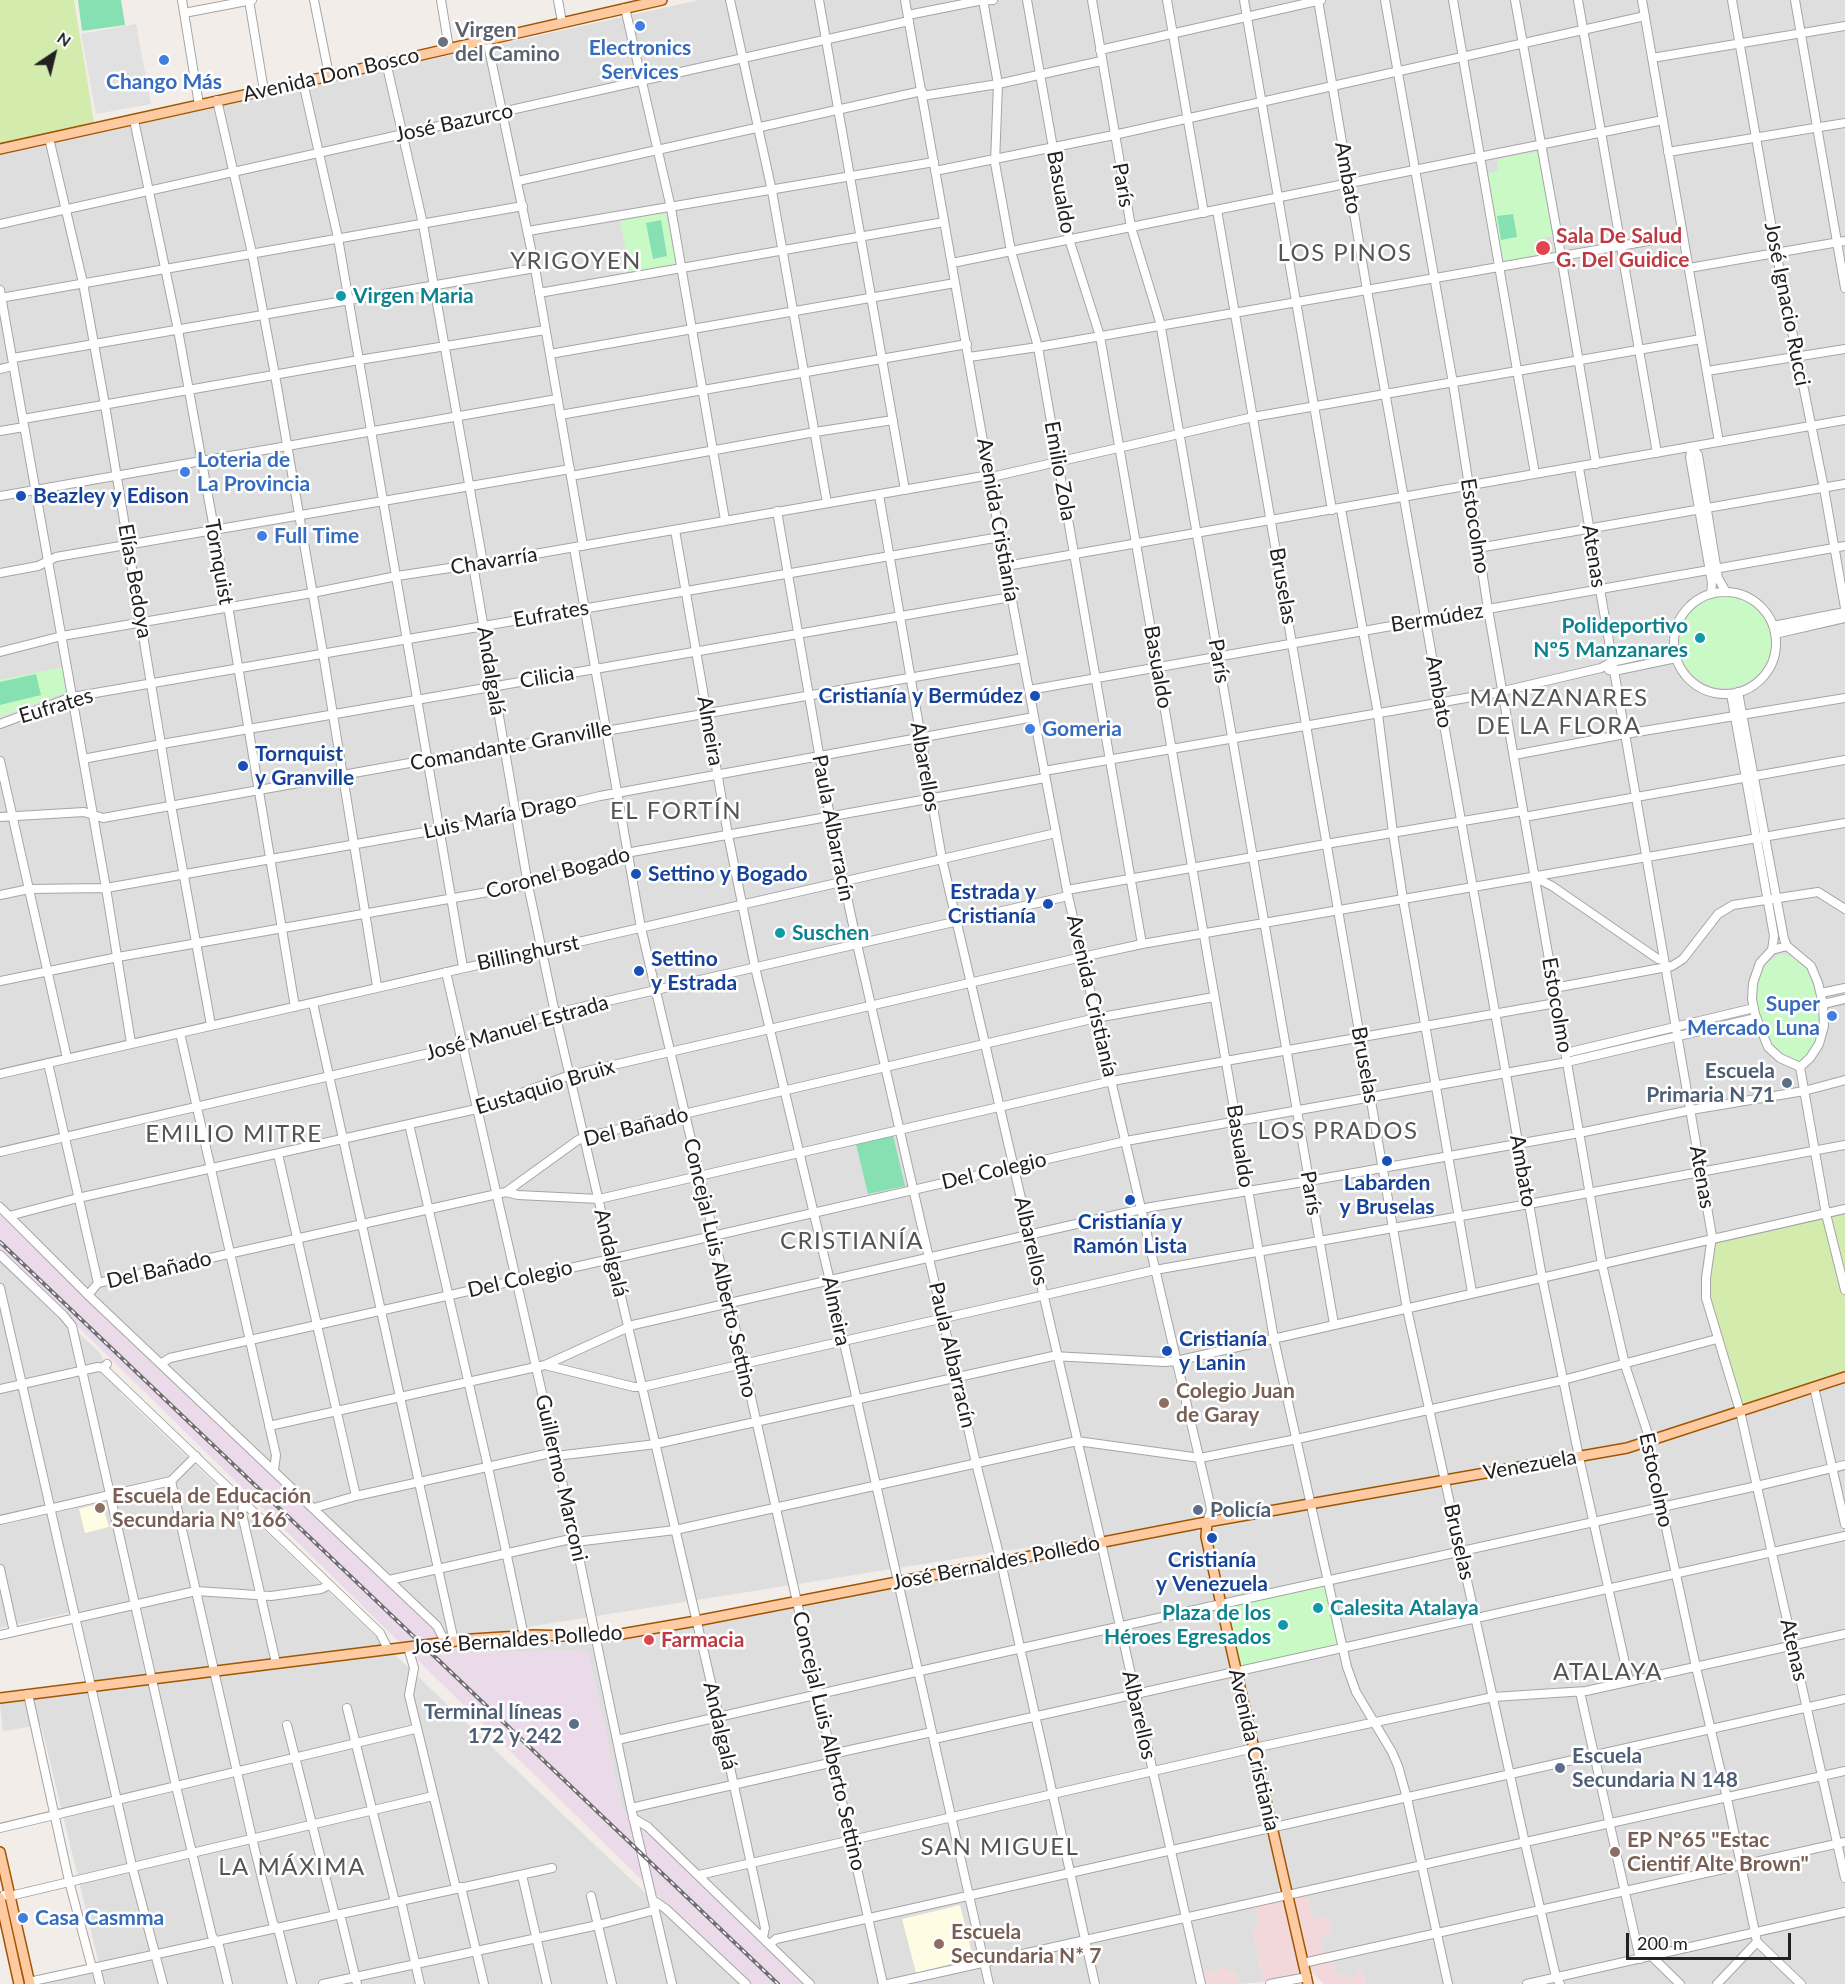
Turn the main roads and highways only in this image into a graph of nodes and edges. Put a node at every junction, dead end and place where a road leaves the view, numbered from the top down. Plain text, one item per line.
1 (662, 0) edge
2 (0, 149) edge
3 (1845, 1377) edge
4 (1207, 1522) junction
5 (0, 1698) edge
6 (0, 1852) edge
7 (3, 1896) edge
8 (1308, 1981) edge
9 (26, 1983) edge
10 (1316, 1984) edge

1 - 2 main road, Avenida Don Bosco
3 - 4 main road, Venezuela
4 - 5 main road, José Bernaldes Polledo
4 - 8 main road, Avenida Cristianía
6 - 7 main road
7 - 9 main road
8 - 10 main road

